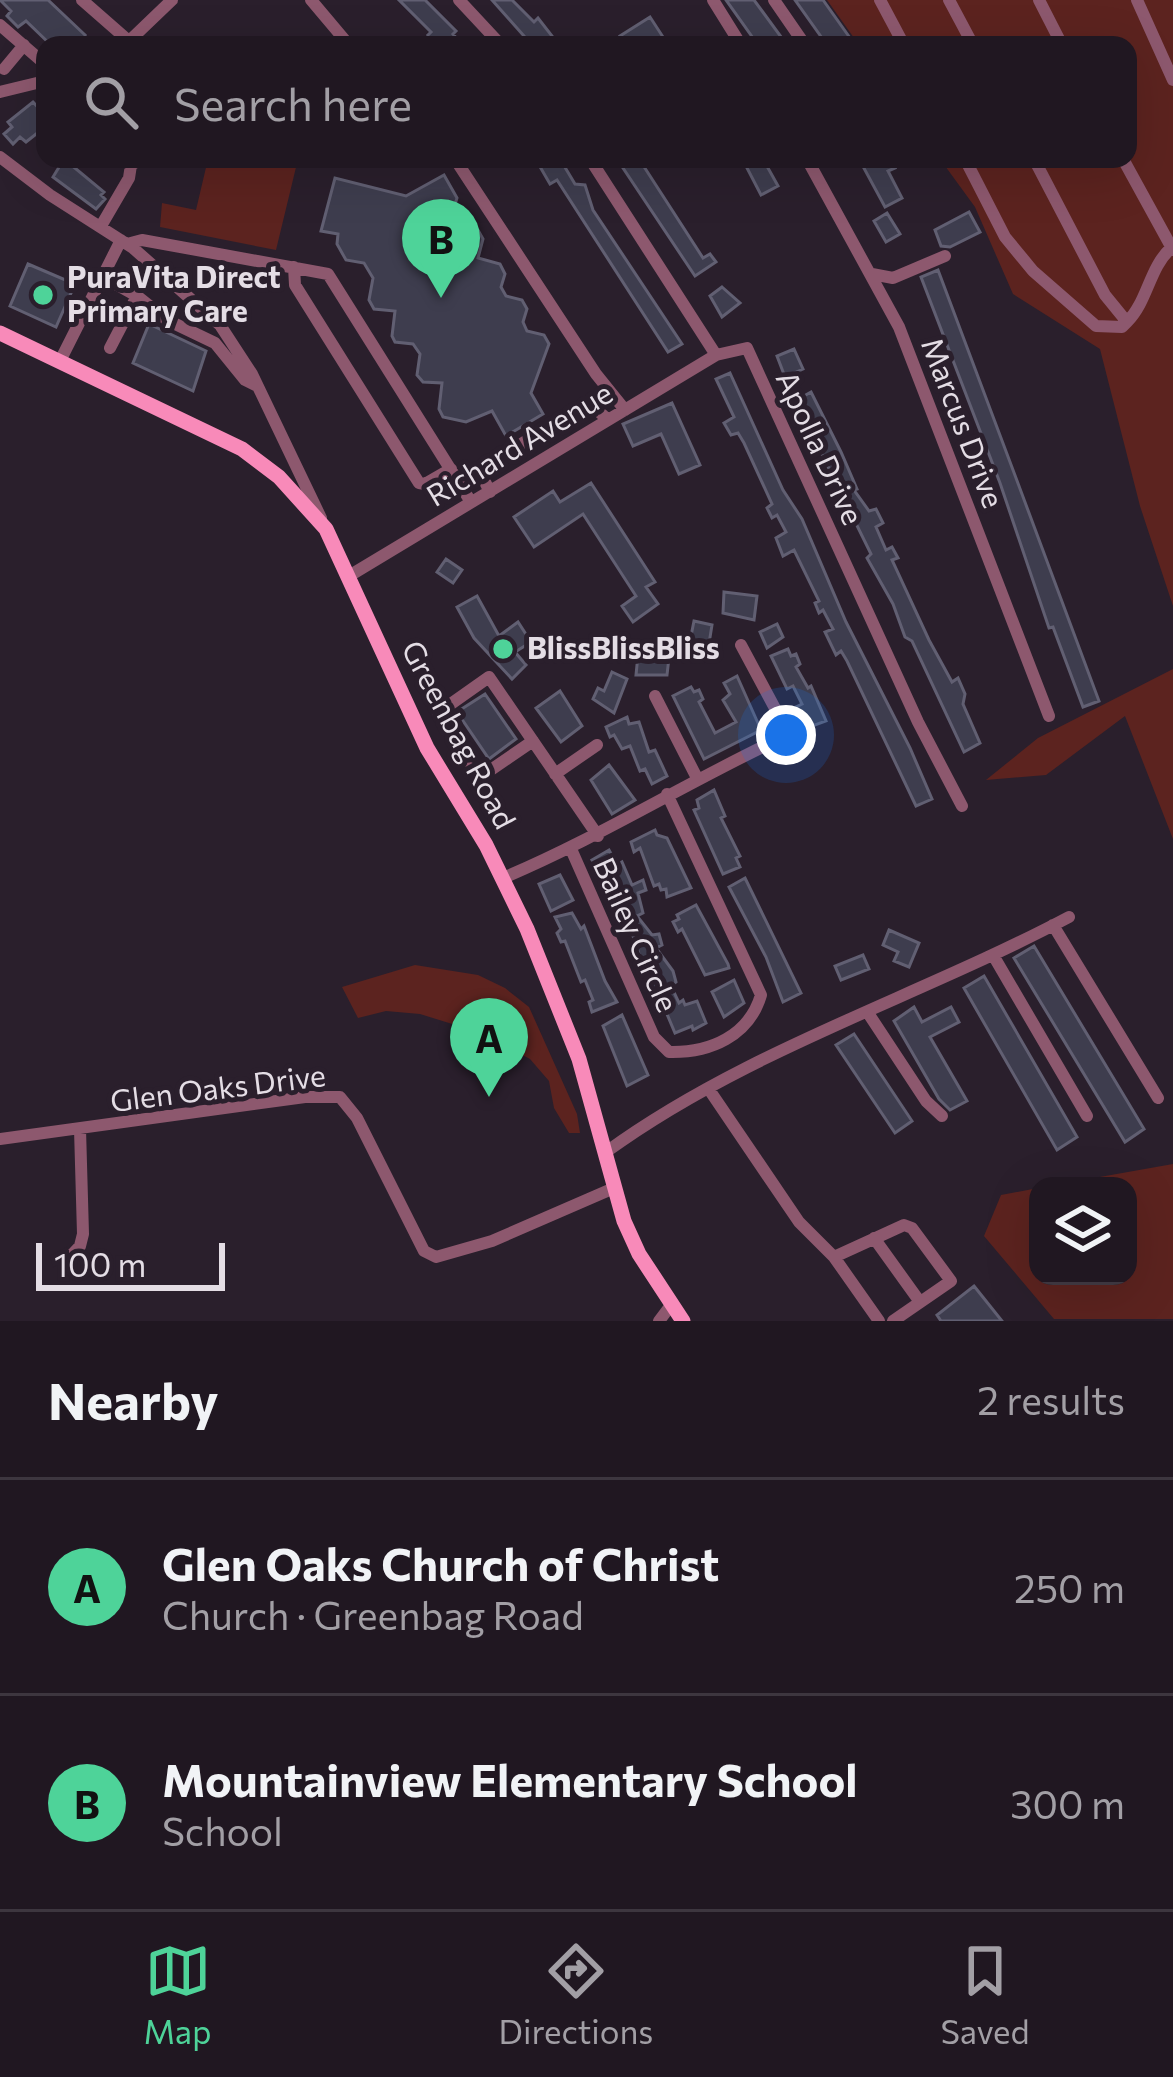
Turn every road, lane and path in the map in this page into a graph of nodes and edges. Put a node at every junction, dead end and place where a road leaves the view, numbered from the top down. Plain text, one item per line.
1 (82, 0) edge
2 (172, 0) edge
3 (311, 0) edge
4 (458, 0) edge
5 (713, 0) edge
6 (774, 0) edge
7 (880, 0) edge
8 (949, 0) edge
9 (1039, 0) edge
10 (1137, 0) edge
11 (0, 25) edge
12 (120, 36) edge
13 (136, 36) edge
14 (341, 36) edge
15 (492, 36) edge
16 (735, 36) edge
17 (800, 36) edge
18 (899, 36) edge
19 (968, 36) edge
20 (1058, 36) edge
21 (24, 45) junction
22 (36, 56) edge
23 (4, 69) dead end
24 (1173, 80) edge
25 (36, 84) edge
26 (0, 92) edge
27 (0, 157) edge
28 (129, 168) edge
29 (461, 168) edge
30 (596, 168) edge
31 (812, 168) edge
32 (970, 168) edge
33 (1039, 168) edge
34 (1128, 168) edge
35 (100, 226) junction
36 (124, 242) junction
37 (1172, 249) edge
38 (945, 256) dead end
39 (294, 267) junction
40 (872, 274) junction
41 (103, 277) junction
42 (136, 296) junction
43 (1127, 322) junction
44 (0, 334) edge
45 (110, 348) dead end
46 (716, 355) junction
47 (60, 361) junction
48 (257, 386) junction
49 (625, 410) junction
50 (608, 420) junction
51 (451, 469) junction
52 (490, 491) junction
53 (471, 502) junction
54 (326, 529) junction
55 (349, 577) junction
56 (740, 645) dead end
57 (655, 696) dead end
58 (1049, 716) dead end
59 (454, 739) junction
60 (533, 741) junction
61 (597, 745) dead end
62 (430, 754) junction
63 (555, 774) junction
64 (697, 778) junction
65 (667, 794) junction
66 (962, 806) dead end
67 (598, 836) junction
68 (572, 850) junction
69 (503, 878) junction
70 (1069, 916) dead end
71 (1053, 925) junction
72 (993, 955) junction
73 (868, 1013) junction
74 (708, 1088) junction
75 (1158, 1098) dead end
76 (942, 1116) dead end
77 (1088, 1116) dead end
78 (80, 1129) junction
79 (0, 1139) edge
80 (606, 1152) junction
81 (614, 1188) junction
82 (874, 1238) junction
83 (835, 1257) junction
84 (66, 1261) dead end
85 (920, 1302) junction
86 (671, 1305) junction
87 (659, 1321) edge
88 (683, 1321) edge
89 (880, 1321) edge
90 (893, 1321) edge

1 - 12 street
2 - 13 street
3 - 14 street
4 - 15 street
5 - 16 street
6 - 17 street
7 - 18 street
8 - 19 street
9 - 20 street
10 - 24 street
11 - 21 street
21 - 22 street
21 - 23 street
25 - 26 street
27 - 35 street
28 - 35 street
29 - 49 street
30 - 46 street
31 - 40 street, Marcus Drive
32 - 43 street
33 - 43 street
34 - 37 street
35 - 36 street
36 - 39 street
36 - 41 street
36 - 48 street
37 - 43 street
38 - 40 street
39 - 51 street
39 - 51 street
40 - 58 street, Marcus Drive
41 - 42 street
41 - 47 street
42 - 45 street
42 - 48 street
44 - 47 main road, Greenbag Road
46 - 49 street, Richard Avenue
46 - 66 street, Apolla Drive
47 - 54 main road, Greenbag Road
48 - 54 street
49 - 50 street, Richard Avenue
50 - 52 street, Richard Avenue
50 - 52 street
51 - 53 street
52 - 53 street, Richard Avenue
53 - 55 street, Richard Avenue
54 - 55 main road, Greenbag Road
55 - 62 main road, Greenbag Road
56 - 64 street
57 - 64 street
59 - 60 street
59 - 60 street
59 - 62 street
60 - 63 street
61 - 63 street
62 - 69 main road, Greenbag Road
63 - 67 street
64 - 65 street
65 - 67 street
65 - 68 street, Bailey Circle
67 - 68 street
68 - 69 street
69 - 80 main road, Greenbag Road
70 - 71 street
71 - 72 street
71 - 75 street
72 - 73 street
72 - 77 street
73 - 74 street
73 - 76 street
74 - 80 street
74 - 83 street
78 - 79 street, Glen Oaks Drive
78 - 81 street, Glen Oaks Drive
78 - 84 street, Glen Oaks Drive
80 - 81 main road, Greenbag Road
81 - 86 main road, Greenbag Road
82 - 83 street
82 - 85 street
82 - 85 street
83 - 89 street
85 - 90 street
86 - 87 street
86 - 88 main road, Greenbag Road

